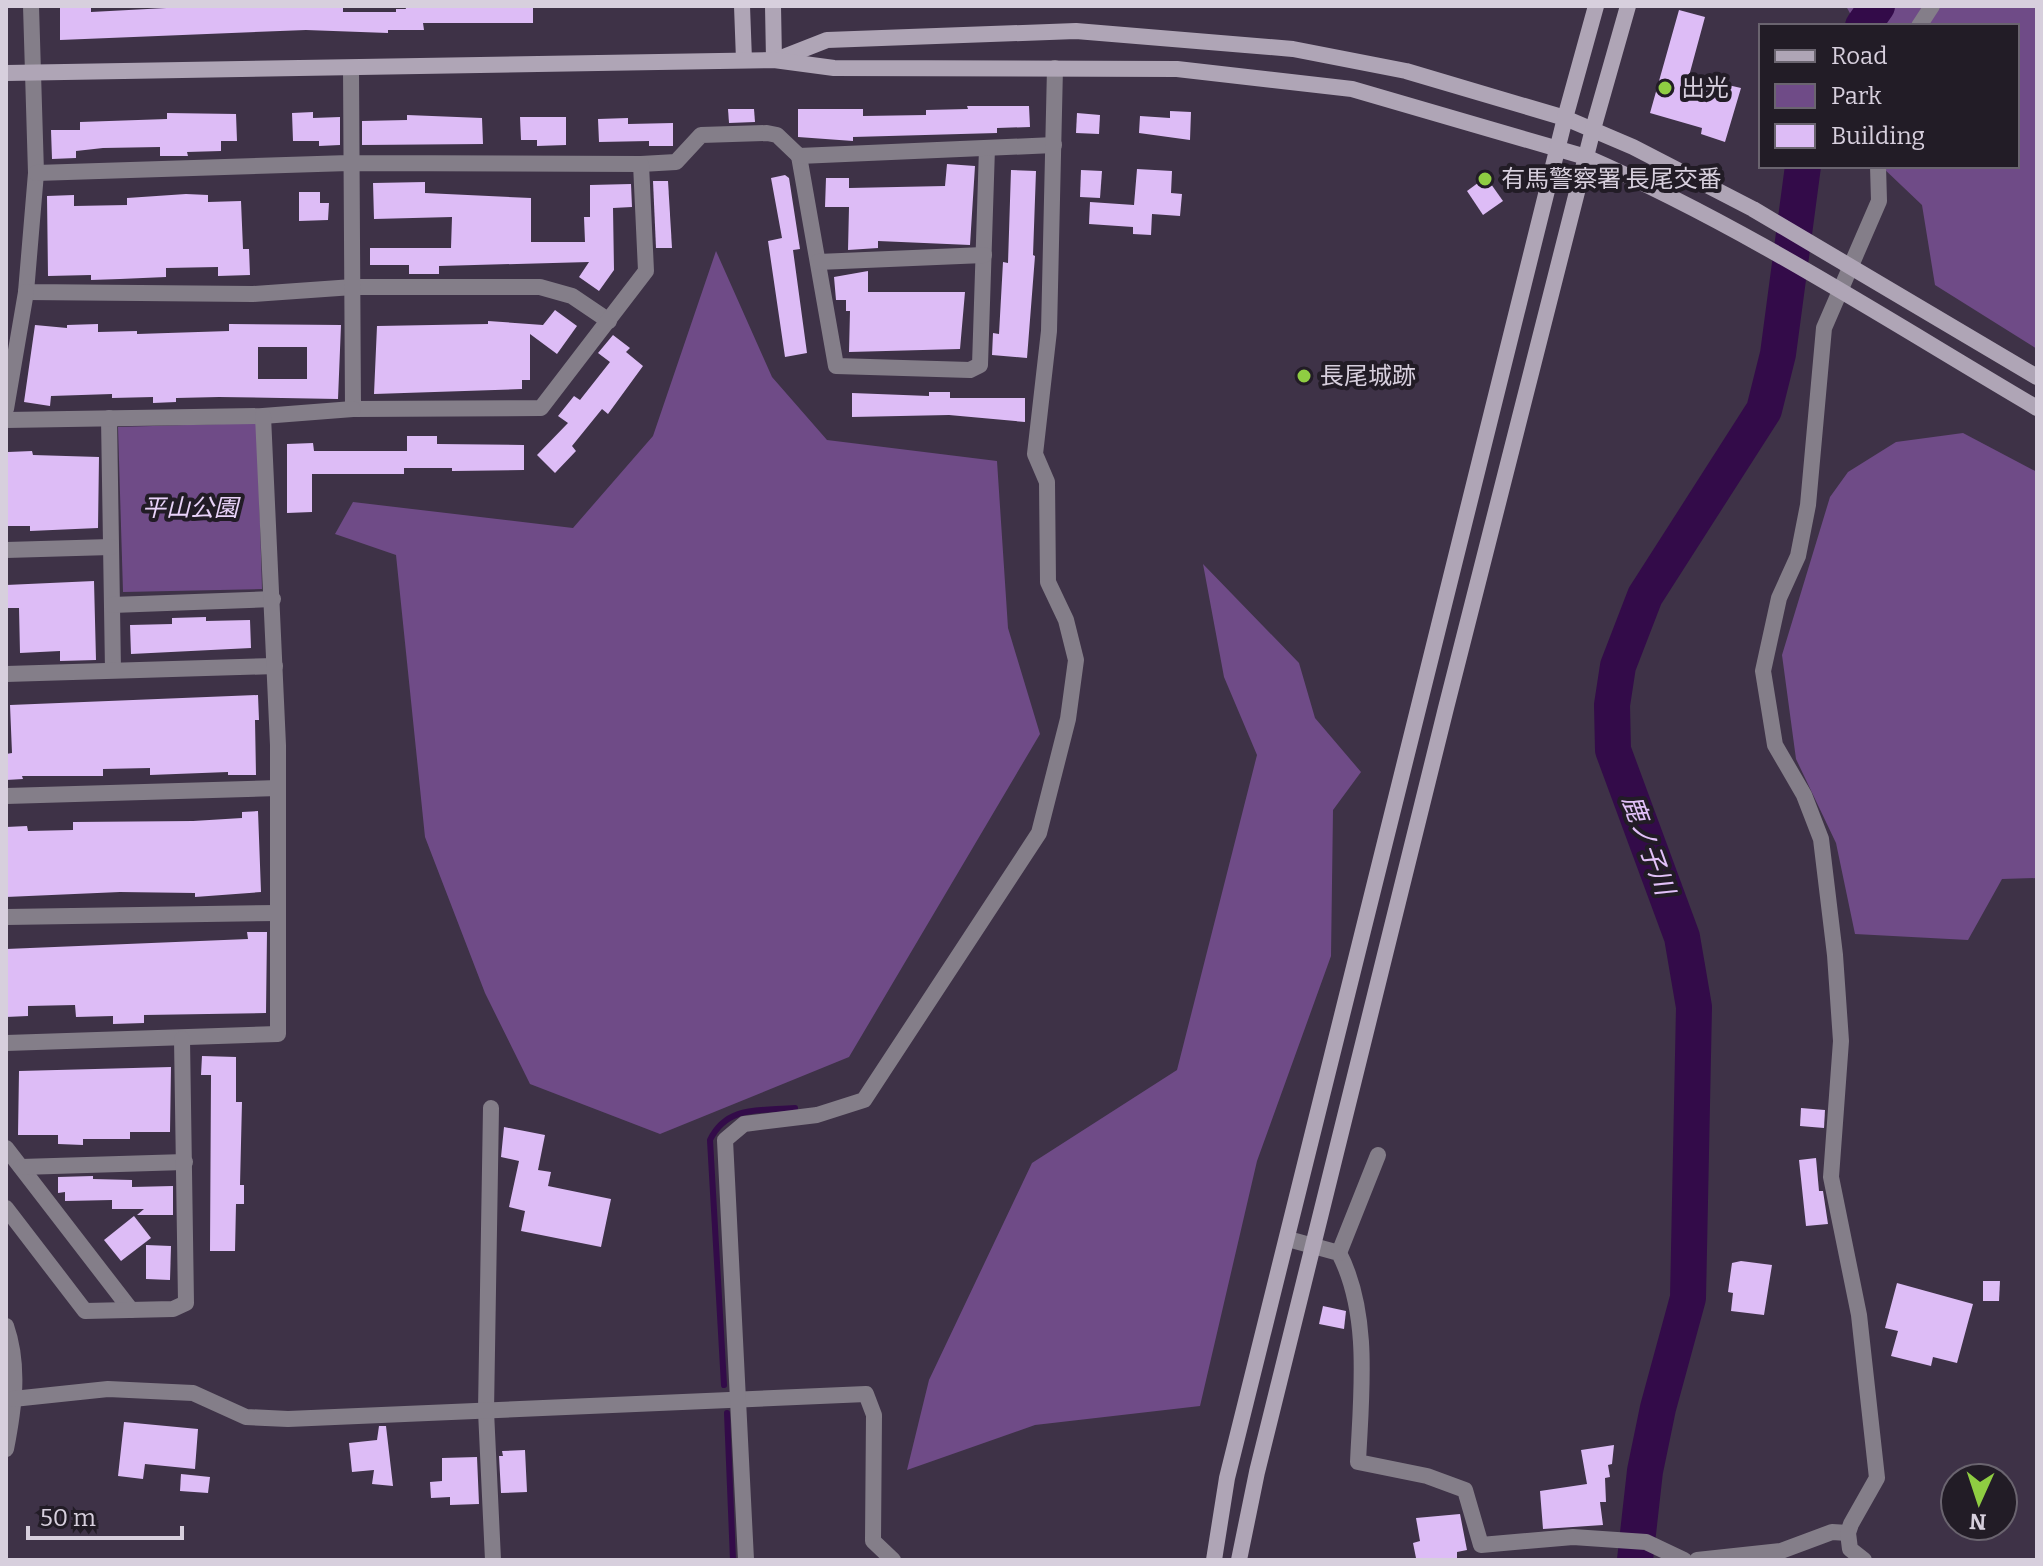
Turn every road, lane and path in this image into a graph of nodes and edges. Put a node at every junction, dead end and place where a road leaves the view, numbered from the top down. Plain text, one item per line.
1 (31, 6) edge
2 (742, 6) edge
3 (773, 6) edge
4 (1596, 6) edge
5 (1628, 6) edge
6 (1932, 6) edge
7 (1920, 24) edge
8 (744, 60) junction
9 (774, 60) junction
10 (351, 68) junction
11 (1055, 68) junction
12 (6, 73) edge
13 (32, 73) junction
14 (1565, 118) junction
15 (1593, 129) junction
16 (1054, 145) junction
17 (987, 148) junction
18 (1558, 148) junction
19 (799, 156) junction
20 (1586, 157) junction
21 (349, 163) junction
22 (641, 164) junction
23 (1878, 168) edge
24 (36, 173) junction
25 (984, 255) junction
26 (818, 262) junction
27 (353, 287) junction
28 (26, 292) junction
29 (609, 321) junction
30 (2037, 377) edge
31 (2037, 408) edge
32 (6, 409) edge
33 (353, 409) junction
34 (263, 416) junction
35 (109, 418) junction
36 (6, 420) edge
37 (111, 547) junction
38 (6, 550) edge
39 (273, 599) junction
40 (112, 605) junction
41 (275, 666) junction
42 (113, 670) junction
43 (6, 674) edge
44 (278, 788) junction
45 (6, 796) edge
46 (278, 913) junction
47 (6, 917) edge
48 (182, 1039) junction
49 (6, 1043) edge
50 (491, 1108) dead end
51 (6, 1148) edge
52 (1378, 1155) dead end
53 (185, 1162) junction
54 (21, 1167) junction
55 (6, 1208) edge
56 (1288, 1239) junction
57 (1312, 1245) junction
58 (1339, 1253) junction
59 (131, 1310) junction
60 (6, 1326) edge
61 (13, 1399) junction
62 (738, 1401) junction
63 (486, 1411) junction
64 (6, 1449) edge
65 (1848, 1533) junction
66 (1503, 1553) edge
67 (493, 1560) edge
68 (746, 1560) edge
69 (893, 1560) edge
70 (1214, 1560) edge
71 (1239, 1560) edge
72 (1684, 1560) edge
73 (1697, 1560) edge
74 (1864, 1560) edge

1 - 13 street
2 - 8 street
3 - 9 street
4 - 14 street
5 - 15 street
6 - 7 street
8 - 9 street
8 - 10 street
9 - 11 street
9 - 14 street
10 - 13 street
10 - 21 street
11 - 16 street
11 - 18 street
12 - 13 street
13 - 24 street
14 - 15 street
14 - 18 street
15 - 20 street
15 - 30 street
16 - 17 street
16 - 62 street
17 - 19 street
17 - 25 street
18 - 20 street
18 - 56 street
19 - 22 street
19 - 26 street
20 - 31 street
20 - 57 street
21 - 22 street
21 - 24 street
21 - 27 street
22 - 29 street
23 - 65 street
24 - 28 street
25 - 26 street
25 - 26 street
27 - 28 street
27 - 29 street
27 - 33 street
28 - 32 street
29 - 33 street
33 - 34 street
34 - 35 street
34 - 39 street
35 - 36 street
35 - 37 street
37 - 38 street
37 - 40 street
39 - 40 street
39 - 41 street
40 - 42 street
41 - 42 street
41 - 44 street
42 - 43 street
44 - 45 street
44 - 46 street
46 - 47 street
46 - 48 street
48 - 49 street
48 - 53 street
50 - 63 street
51 - 54 street
52 - 58 street
53 - 54 street
53 - 59 street
54 - 59 street
55 - 59 street
56 - 57 street
56 - 70 street
57 - 58 street
57 - 71 street
58 - 66 street
60 - 61 street
61 - 63 street
61 - 64 street
62 - 63 street
62 - 68 street
62 - 69 street
63 - 67 street
65 - 73 street
65 - 74 street
66 - 72 street

